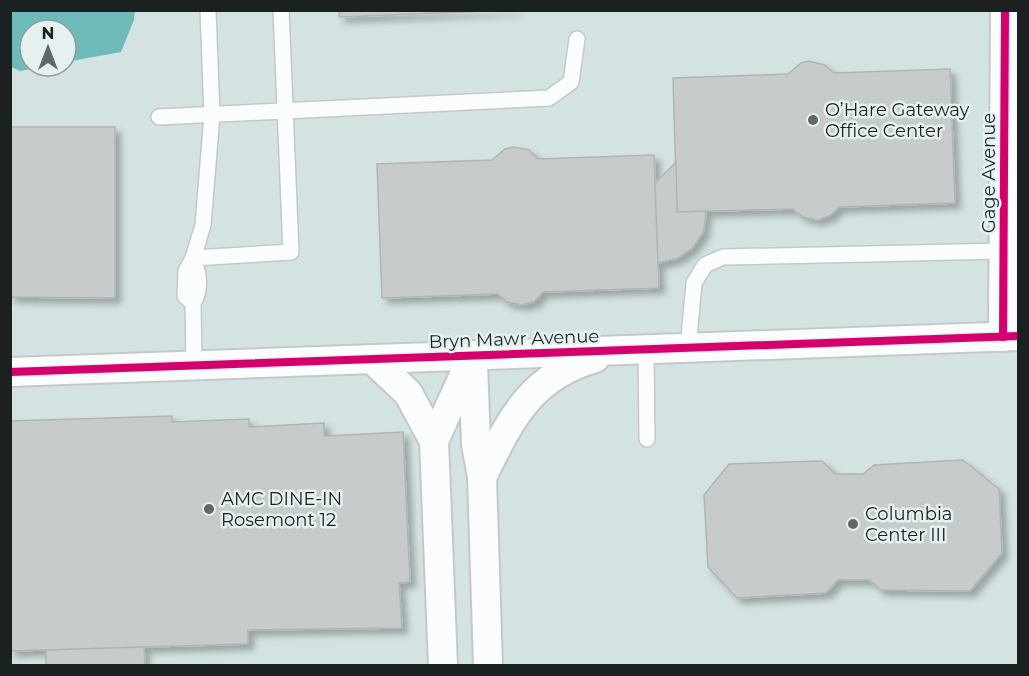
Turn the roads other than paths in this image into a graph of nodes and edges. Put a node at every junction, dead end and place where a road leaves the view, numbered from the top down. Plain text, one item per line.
1 (208, 10) edge
2 (281, 10) edge
3 (1005, 10) edge
4 (577, 39) dead end
5 (285, 111) junction
6 (212, 115) junction
7 (159, 117) dead end
8 (1004, 251) junction
9 (193, 258) junction
10 (1011, 336) edge
11 (688, 348) junction
12 (637, 349) junction
13 (472, 355) junction
14 (372, 359) junction
15 (194, 365) junction
16 (10, 372) edge
17 (647, 439) dead end
18 (434, 441) junction
19 (482, 477) junction
20 (443, 666) edge
21 (488, 666) edge

1 - 6 lane
2 - 5 lane
3 - 8 street, Gage Avenue
4 - 5 lane
5 - 6 lane
5 - 9 lane
6 - 7 lane
6 - 9 lane
8 - 10 street, Gage Avenue
8 - 11 lane
9 - 15 lane
10 - 11 street, Bryn Mawr Avenue
11 - 12 street, Bryn Mawr Avenue
12 - 13 street, Bryn Mawr Avenue
12 - 17 lane
12 - 19 street
13 - 14 street, Bryn Mawr Avenue
13 - 18 street
13 - 19 street
14 - 15 street, Bryn Mawr Avenue
14 - 18 street
15 - 16 street, Bryn Mawr Avenue
18 - 20 street
19 - 21 street

